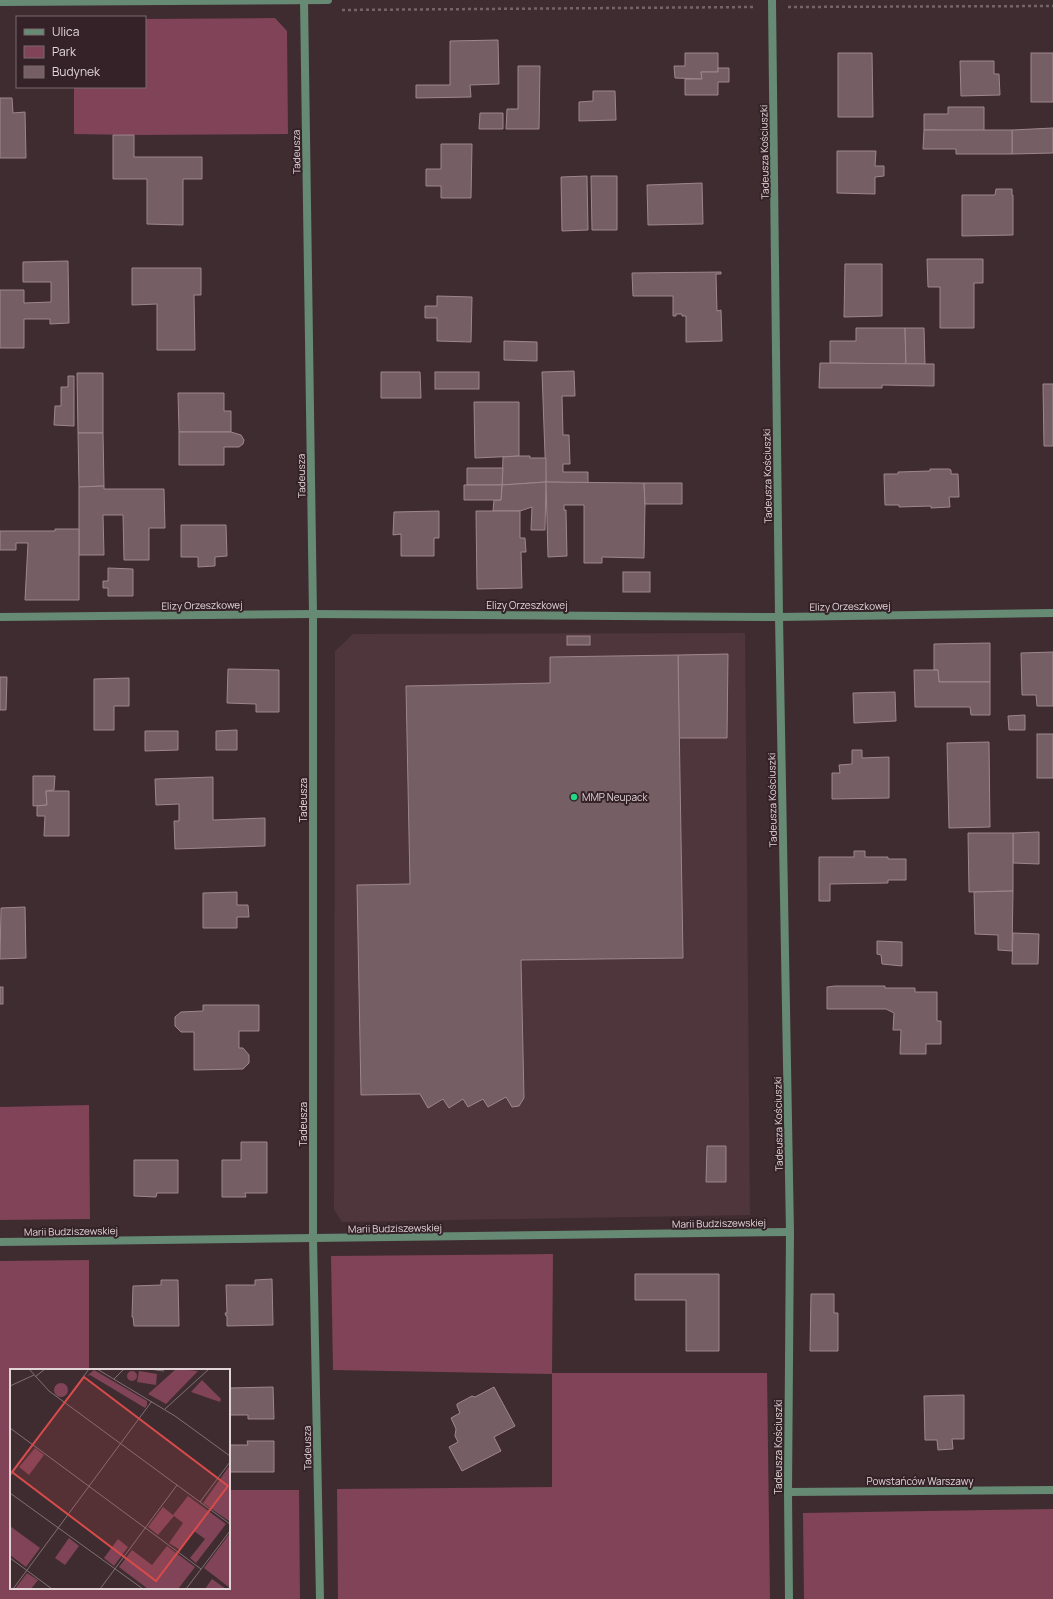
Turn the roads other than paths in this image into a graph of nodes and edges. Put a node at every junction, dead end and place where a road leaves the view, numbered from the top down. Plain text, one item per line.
1 (304, 0) edge
2 (328, 0) edge
3 (772, 0) edge
4 (0, 2) edge
5 (1053, 613) edge
6 (313, 614) junction
7 (0, 617) edge
8 (779, 617) junction
9 (790, 1232) junction
10 (313, 1239) junction
11 (0, 1242) edge
12 (1053, 1490) edge
13 (788, 1492) junction
14 (320, 1599) edge
15 (789, 1599) edge

1 - 2 street
1 - 4 street
1 - 6 street, Tadeusza
3 - 8 street, Tadeusza Kościuszki
5 - 8 street, Elizy Orzeszkowej
6 - 7 street, Elizy Orzeszkowej
6 - 8 street, Elizy Orzeszkowej
6 - 10 street, Tadeusza
8 - 9 street, Tadeusza Kościuszki
9 - 10 street, Marii Budziszewskiej
9 - 13 street, Tadeusza Kościuszki
10 - 11 street, Marii Budziszewskiej
10 - 14 street, Tadeusza
12 - 13 street, Powstańców Warszawy
13 - 15 street, Tadeusza Kościuszki

